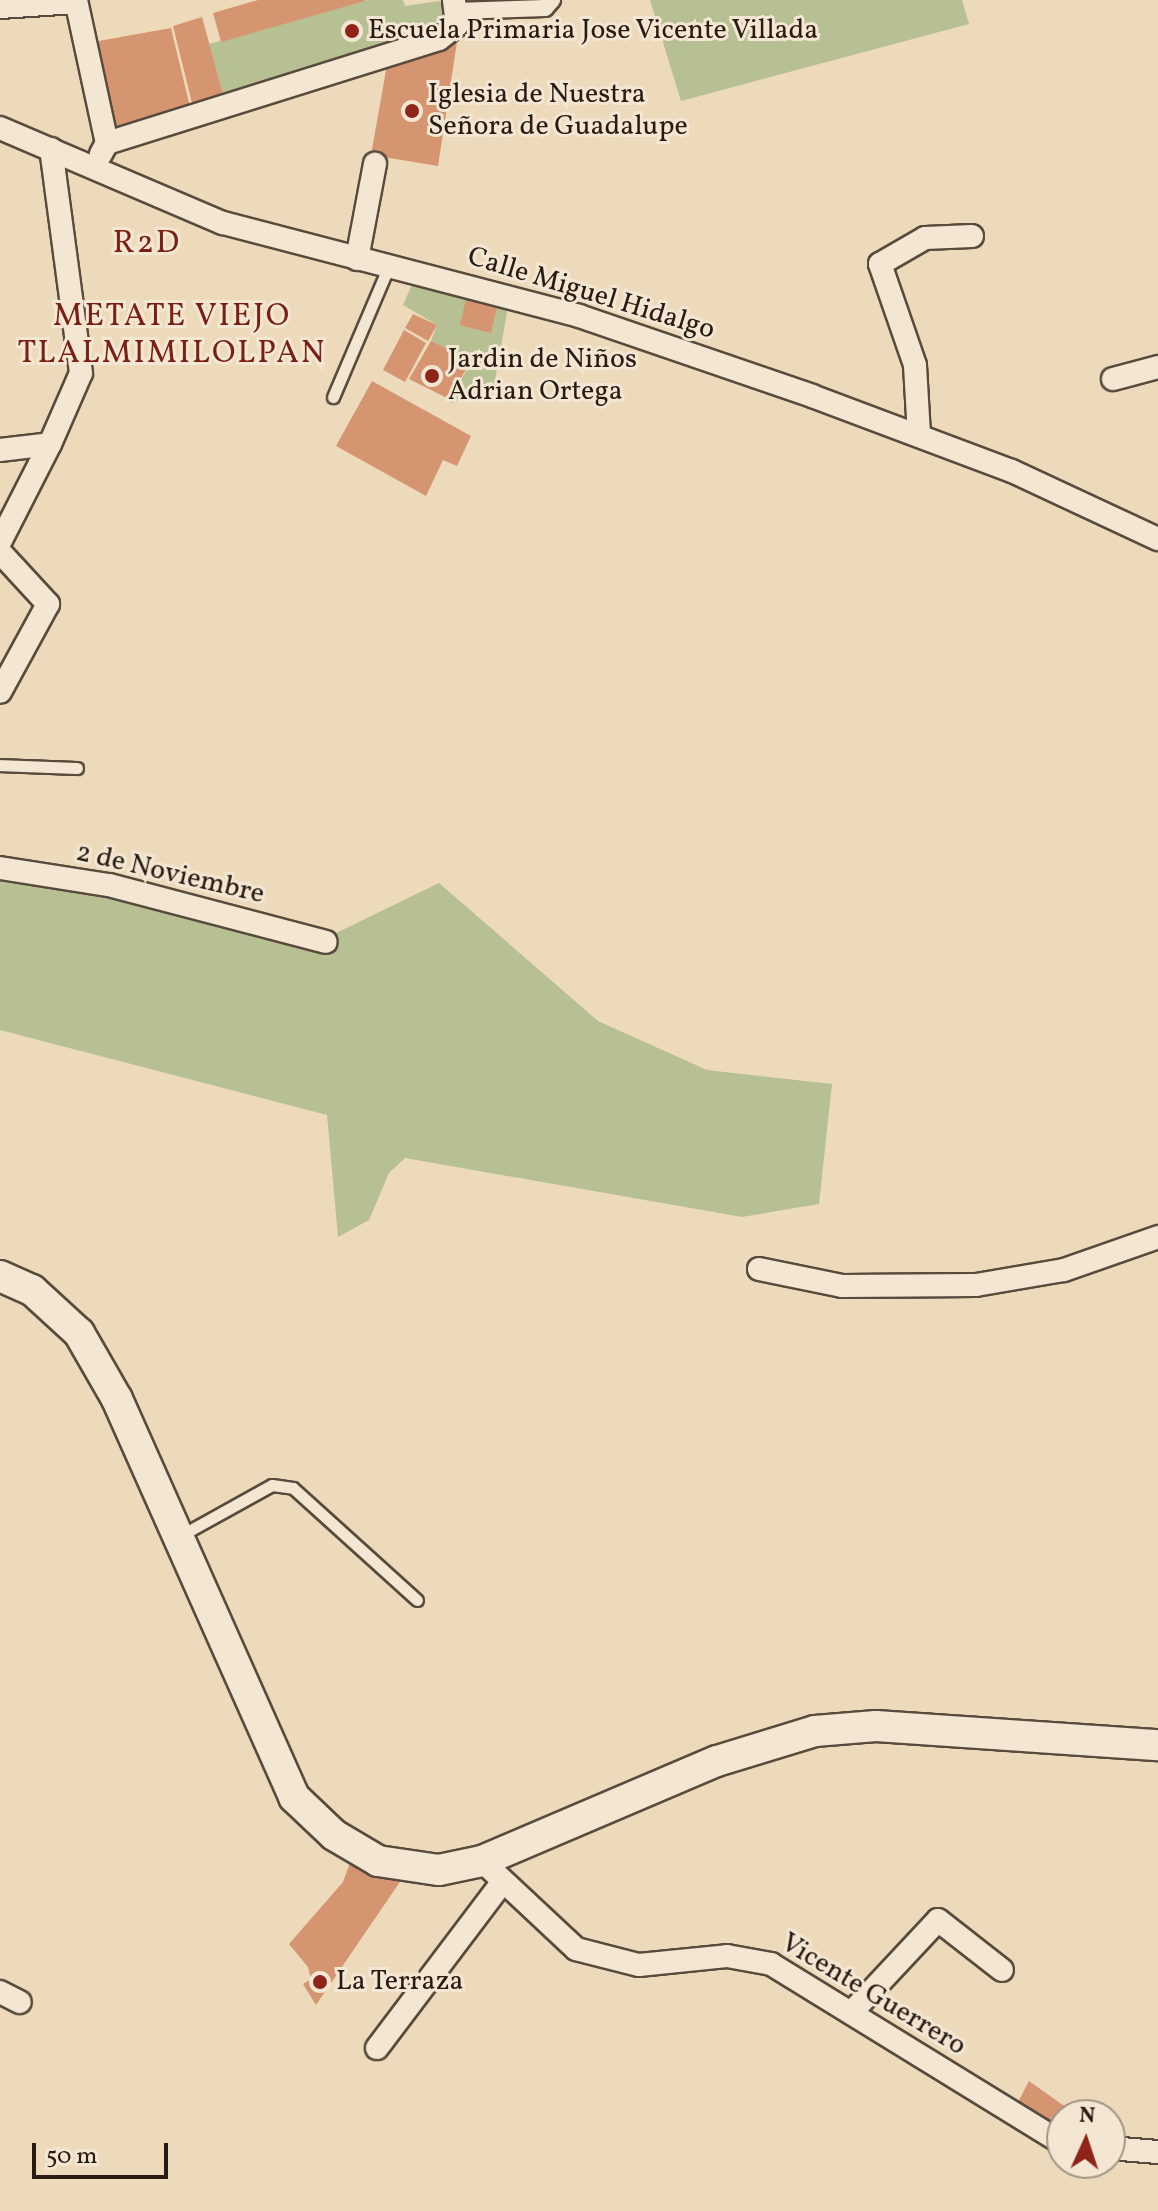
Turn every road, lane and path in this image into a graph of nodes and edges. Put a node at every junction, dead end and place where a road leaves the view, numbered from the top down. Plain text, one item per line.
1 (552, 0) edge
2 (76, 1) edge
3 (0, 7) edge
4 (456, 12) edge
5 (0, 128) edge
6 (107, 143) junction
7 (51, 149) junction
8 (95, 164) junction
9 (375, 164) dead end
10 (972, 236) dead end
11 (357, 259) junction
12 (388, 268) junction
13 (1158, 367) edge
14 (1113, 379) dead end
15 (333, 397) dead end
16 (919, 435) junction
17 (50, 444) junction
18 (0, 450) edge
19 (1158, 539) edge
20 (0, 542) edge
21 (0, 552) edge
22 (0, 692) edge
23 (0, 765) edge
24 (77, 768) dead end
25 (0, 868) edge
26 (326, 942) dead end
27 (1158, 1237) edge
28 (759, 1269) dead end
29 (0, 1276) edge
30 (178, 1537) junction
31 (417, 1600) dead end
32 (1158, 1745) edge
33 (482, 1861) junction
34 (501, 1884) junction
35 (1002, 1970) dead end
36 (851, 2013) junction
37 (377, 2048) dead end
38 (1046, 2133) edge
39 (1126, 2149) edge
40 (1158, 2152) edge

1 - 4 street
2 - 3 street
2 - 6 street
4 - 6 street
5 - 7 street, Calle Miguel Hidalgo
6 - 8 street
7 - 8 street, Calle Miguel Hidalgo
7 - 17 street
8 - 11 street, Calle Miguel Hidalgo
9 - 11 street
10 - 16 street
11 - 12 street, Calle Miguel Hidalgo
12 - 15 lane
12 - 16 street, Calle Miguel Hidalgo
13 - 14 street
16 - 19 street, Calle Miguel Hidalgo
17 - 18 street
17 - 20 street
21 - 22 street
23 - 24 lane
25 - 26 street, 2 de Noviembre
27 - 28 street
29 - 30 main road
30 - 31 lane
30 - 33 main road
32 - 33 main road
33 - 34 street, Vicente Guerrero
34 - 36 street, Vicente Guerrero
34 - 37 street
35 - 36 street
36 - 38 street, Vicente Guerrero
39 - 40 street

